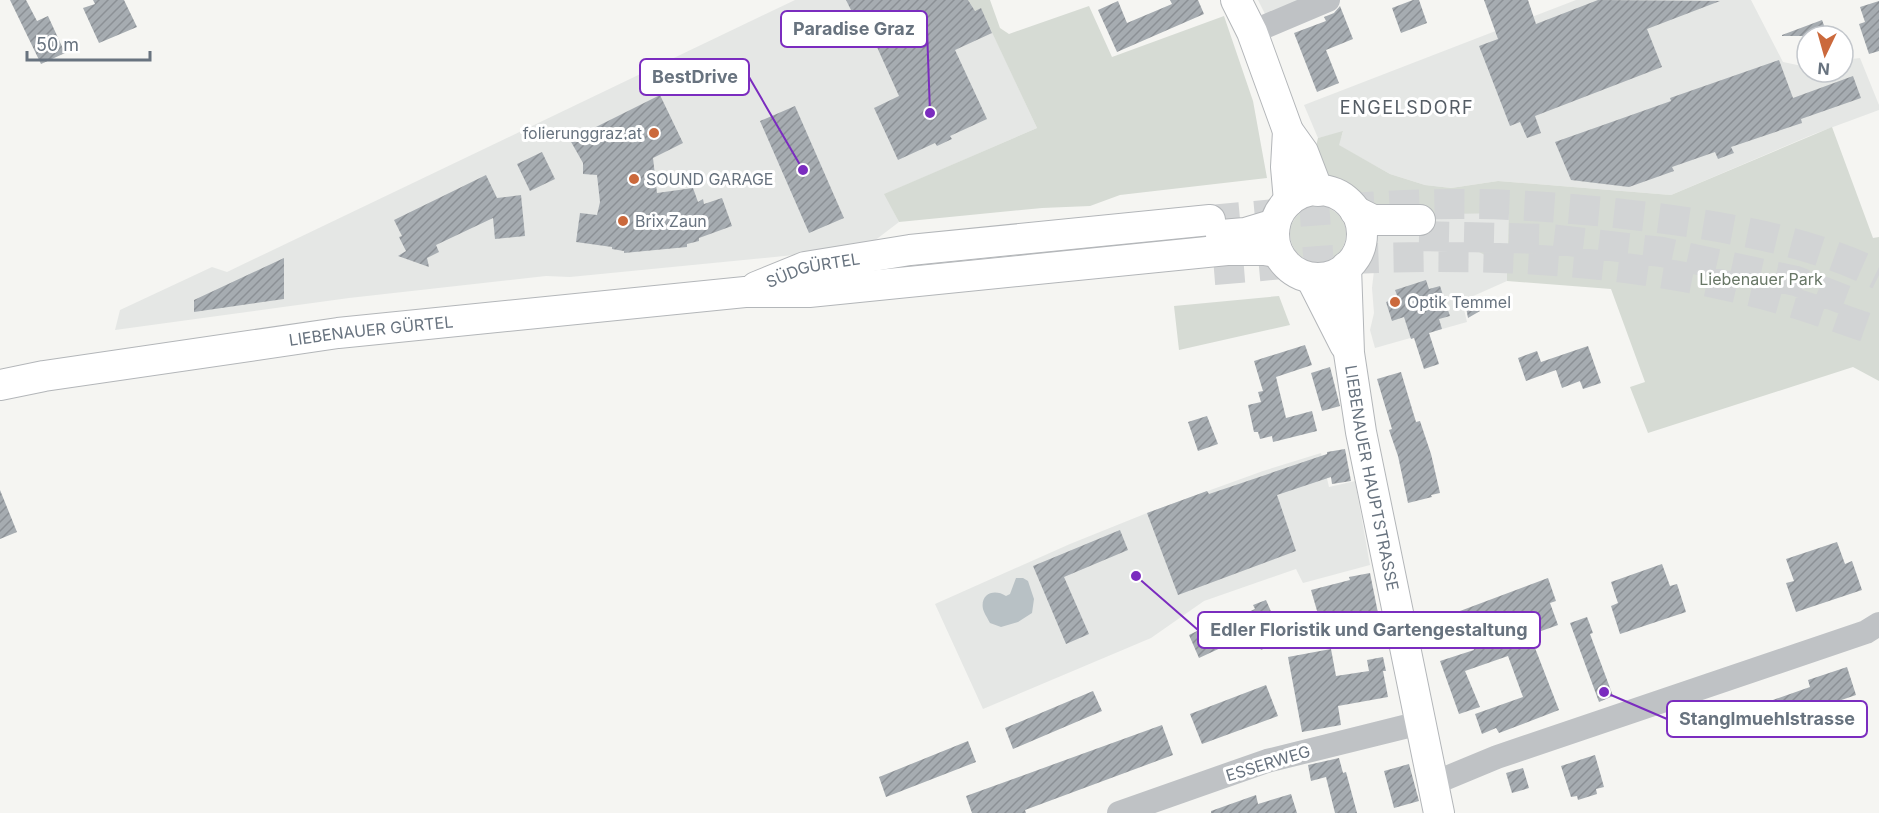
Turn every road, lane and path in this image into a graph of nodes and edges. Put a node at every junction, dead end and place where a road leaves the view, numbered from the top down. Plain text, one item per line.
1 (1236, 0) edge
2 (1328, 0) edge
3 (1252, 32) junction
4 (1288, 131) junction
5 (1318, 190) junction
6 (1355, 211) junction
7 (1210, 220) tunnel mouth
8 (1280, 226) junction
9 (1352, 259) junction
10 (1214, 270) tunnel mouth
11 (1311, 278) junction
12 (745, 292) junction
13 (1349, 354) junction
14 (0, 385) edge
15 (1879, 624) edge
16 (1420, 723) junction
17 (1432, 784) junction
18 (1119, 813) edge
19 (1439, 813) edge

1 - 3 main road
2 - 3 street
3 - 4 main road
4 - 5 main road
4 - 8 main road
5 - 6 main road
5 - 8 main road
6 - 9 main road
6 - 9 main road
7 - 12 main road, SÜDGÜRTEL
8 - 11 main road
8 - 12 main road
9 - 11 main road
9 - 13 main road, LIEBENAUER HAUPTSTRASSE
10 - 12 main road, SÜDGÜRTEL
11 - 13 main road, LIEBENAUER HAUPTSTRASSE
12 - 14 main road, LIEBENAUER GÜRTEL
13 - 16 main road, LIEBENAUER HAUPTSTRASSE
15 - 17 street
16 - 17 main road, LIEBENAUER HAUPTSTRASSE
16 - 18 street, ESSERWEG
17 - 19 main road, LIEBENAUER HAUPTSTRASSE

